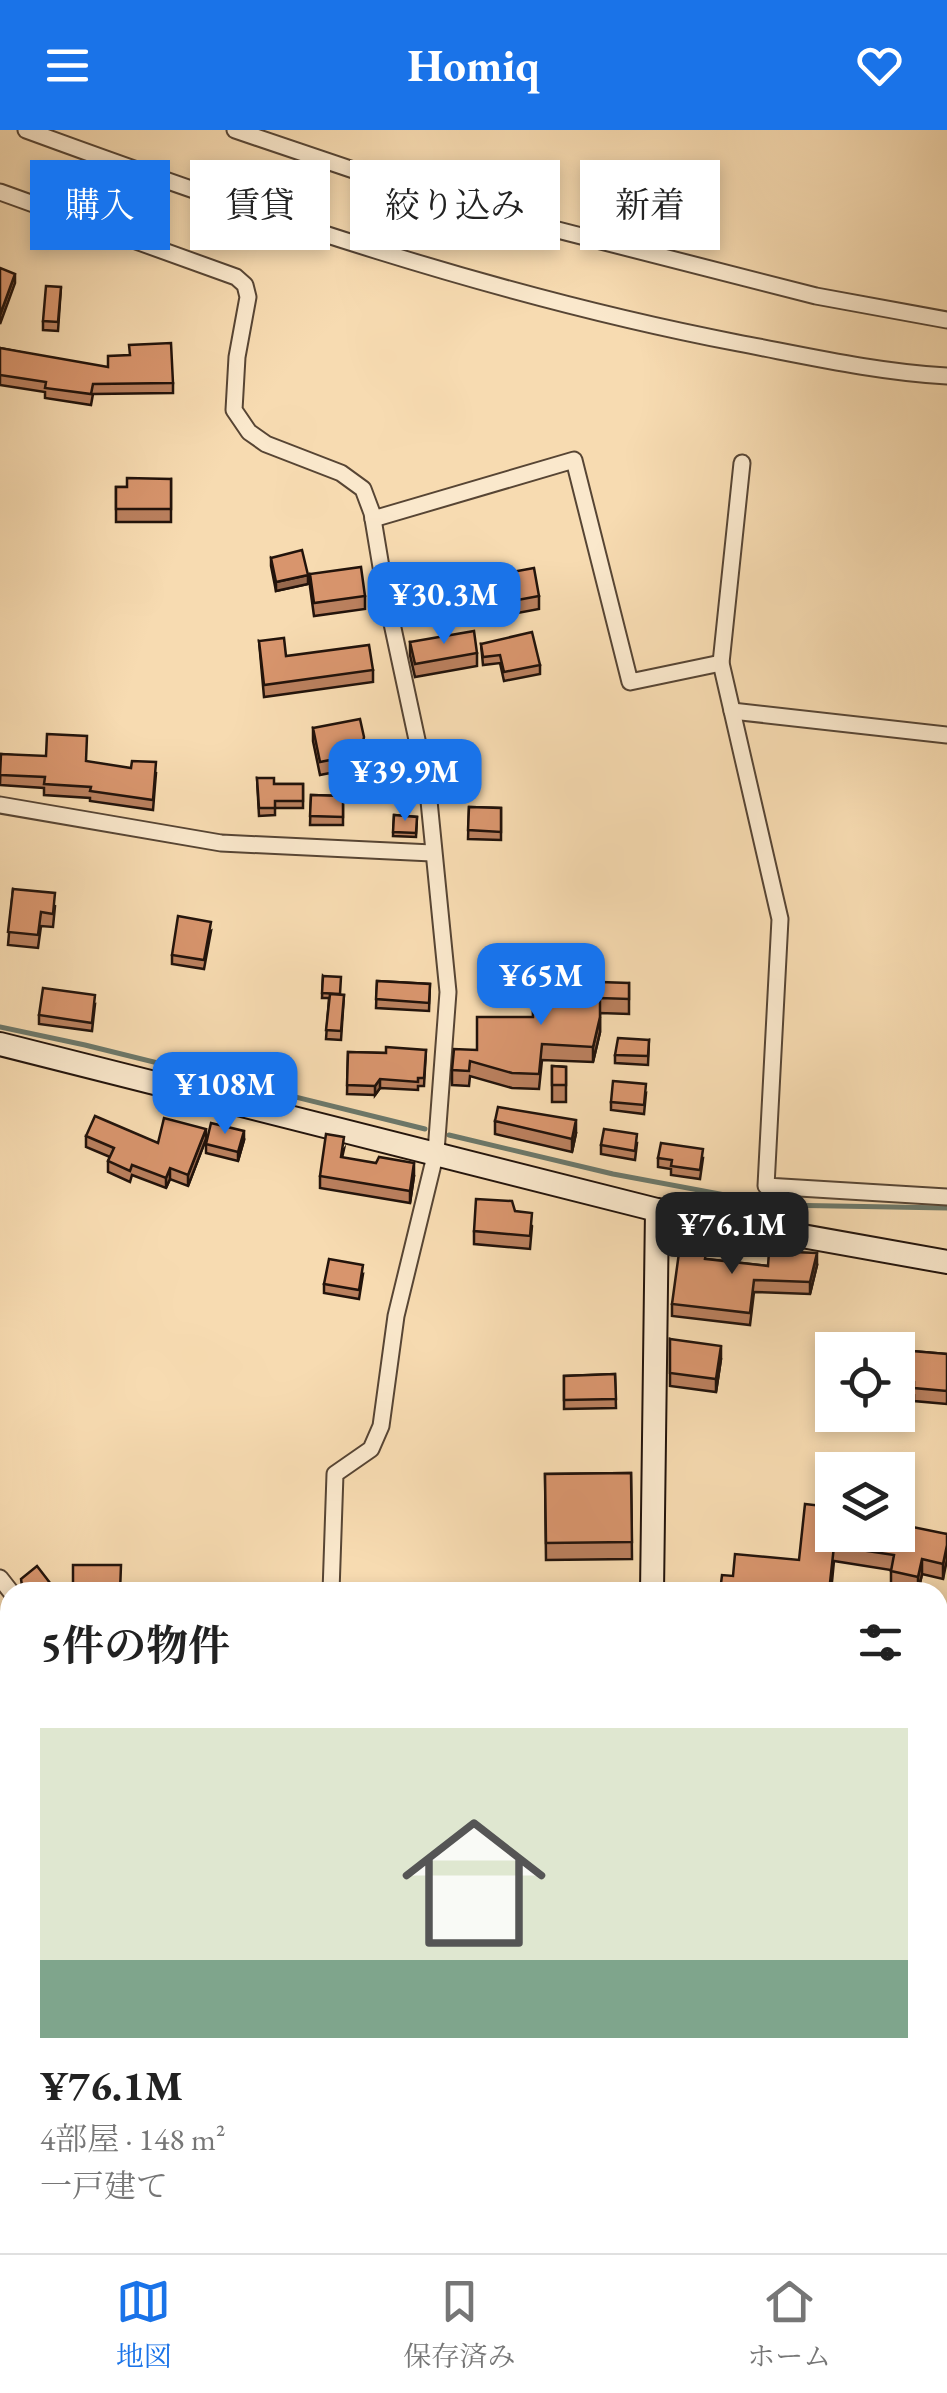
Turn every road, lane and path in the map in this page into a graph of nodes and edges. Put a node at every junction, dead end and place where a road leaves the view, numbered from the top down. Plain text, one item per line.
1 (26, 130) edge
2 (234, 130) edge
3 (0, 192) edge
4 (947, 320) edge
5 (947, 376) edge
6 (742, 463) dead end
7 (373, 519) junction
8 (721, 663) junction
9 (732, 711) junction
10 (947, 734) edge
11 (0, 805) edge
12 (432, 853) junction
13 (0, 1044) edge
14 (436, 1152) junction
15 (947, 1197) edge
16 (657, 1210) junction
17 (947, 1262) edge
18 (330, 1582) edge
19 (652, 1582) edge

1 - 5 street
2 - 4 street
3 - 7 street
6 - 8 street
7 - 8 street
7 - 12 street
8 - 9 street
9 - 10 street
9 - 15 street
11 - 12 street
12 - 14 street
13 - 14 street
14 - 16 street
14 - 18 street
16 - 17 street
16 - 19 street

